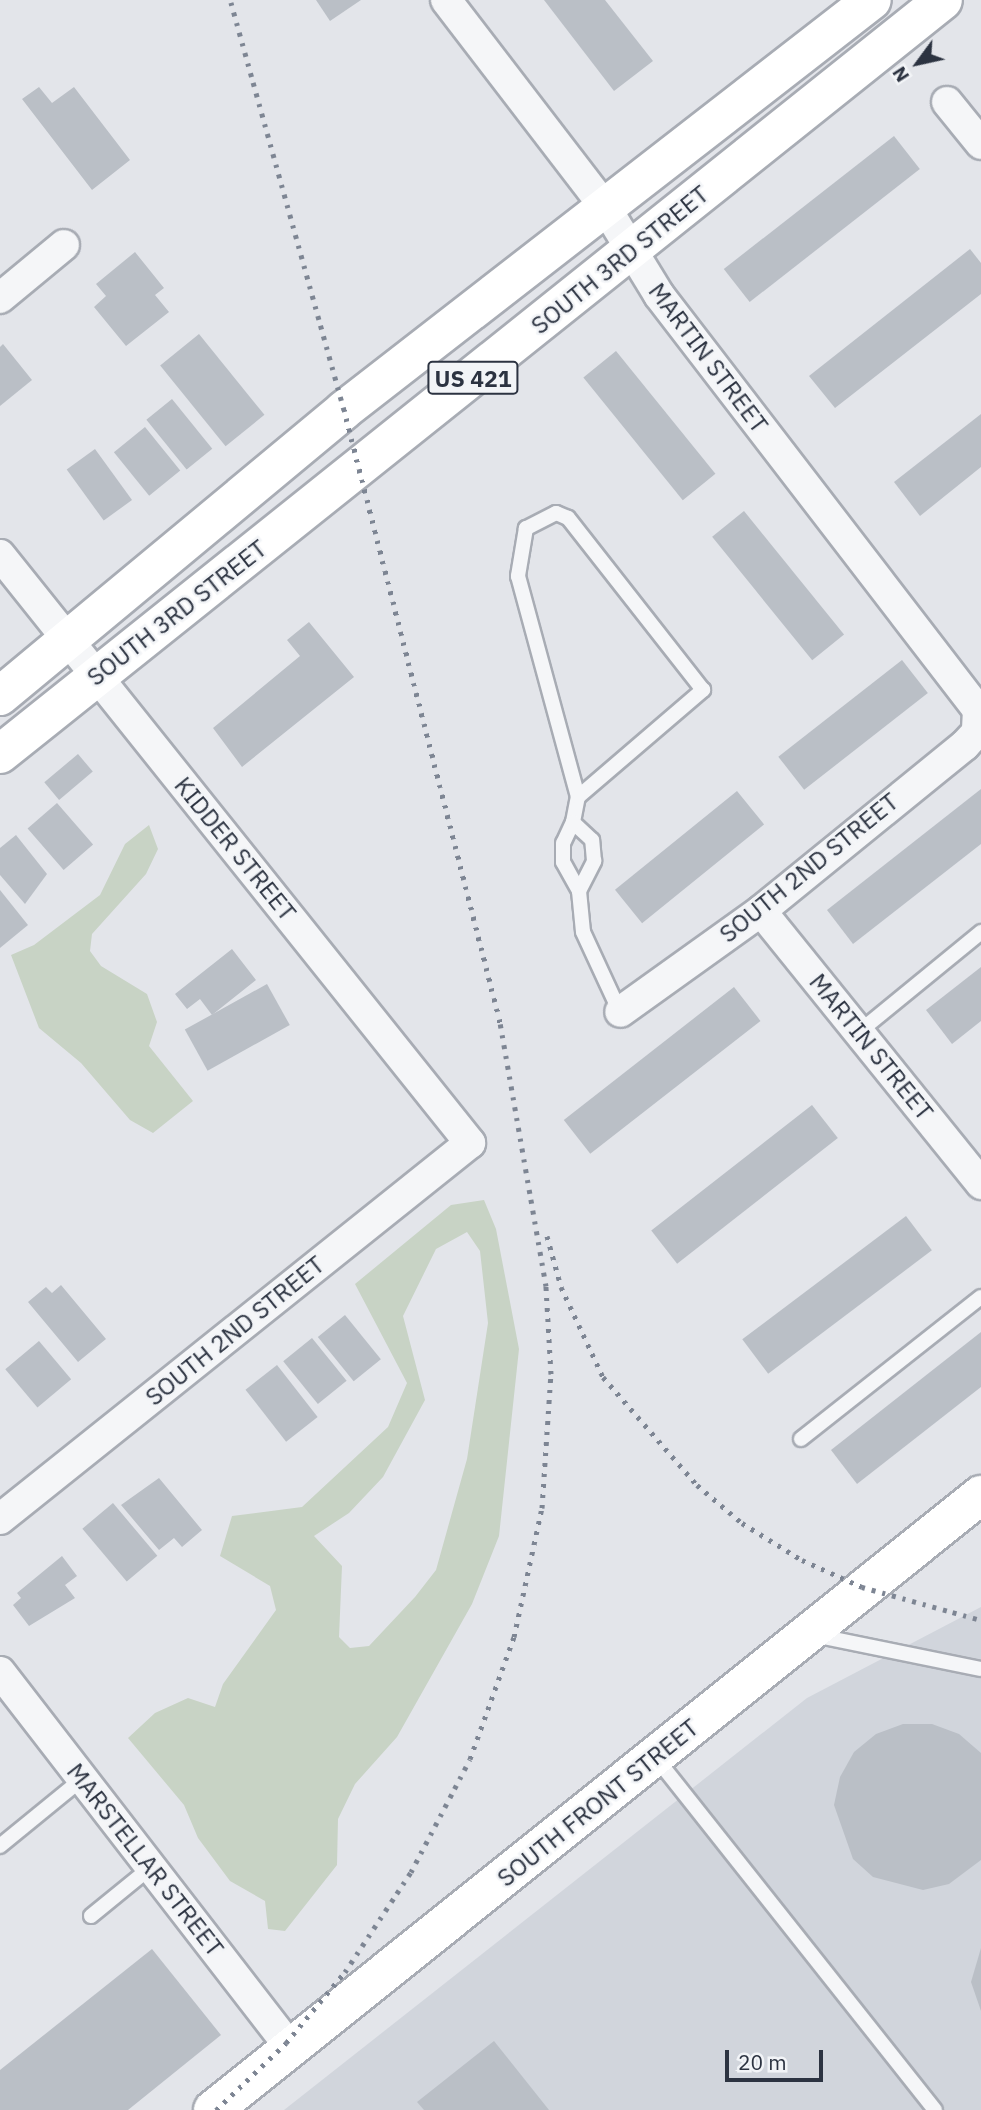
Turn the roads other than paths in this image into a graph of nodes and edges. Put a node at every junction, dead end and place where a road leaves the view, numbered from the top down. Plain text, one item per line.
1 (446, 0) edge
2 (873, 0) edge
3 (943, 0) edge
4 (947, 102) dead end
5 (981, 144) edge
6 (607, 210) junction
7 (64, 245) dead end
8 (629, 253) junction
9 (0, 298) edge
10 (0, 555) edge
11 (69, 641) junction
12 (97, 676) junction
13 (0, 696) edge
14 (978, 710) joint
15 (0, 754) edge
16 (578, 797) junction
17 (573, 822) junction
18 (579, 891) junction
19 (761, 911) junction
20 (981, 932) edge
21 (620, 1012) joint
22 (859, 1032) junction
23 (470, 1143) joint
24 (981, 1184) edge
25 (981, 1297) edge
26 (801, 1439) dead end
27 (981, 1495) edge
28 (0, 1519) edge
29 (806, 1633) junction
30 (981, 1669) edge
31 (0, 1672) edge
32 (655, 1756) junction
33 (82, 1778) junction
34 (0, 1846) edge
35 (150, 1867) junction
36 (91, 1916) dead end
37 (291, 2049) junction
38 (213, 2110) edge
39 (935, 2110) edge

1 - 6 street, MARTIN STREET
2 - 6 main road, SOUTH 3RD STREET / US 421
3 - 8 main road, SOUTH 3RD STREET / US 421
4 - 5 street
6 - 8 street, MARTIN STREET
6 - 11 main road, SOUTH 3RD STREET / US 421
7 - 9 street
8 - 12 main road, SOUTH 3RD STREET / US 421
8 - 14 street, MARTIN STREET
10 - 11 street, KIDDER STREET
11 - 12 street, KIDDER STREET
11 - 13 main road, SOUTH 3RD STREET / US 421
12 - 15 main road, SOUTH 3RD STREET / US 421
12 - 23 street, KIDDER STREET
14 - 19 street, SOUTH 2ND STREET
16 - 16 lane
16 - 17 lane
17 - 18 lane
17 - 18 lane
18 - 21 lane
19 - 21 street, SOUTH 2ND STREET
19 - 22 street, MARTIN STREET
20 - 22 lane
22 - 24 street, MARTIN STREET
23 - 28 street, SOUTH 2ND STREET
25 - 26 lane
27 - 29 main road, SOUTH FRONT STREET
29 - 30 lane
29 - 32 main road, SOUTH FRONT STREET
31 - 33 street, MARSTELLAR STREET
32 - 37 main road, SOUTH FRONT STREET
32 - 39 lane
33 - 34 lane
33 - 35 street, MARSTELLAR STREET
35 - 36 lane
35 - 37 street, MARSTELLAR STREET
37 - 38 main road, SOUTH FRONT STREET

